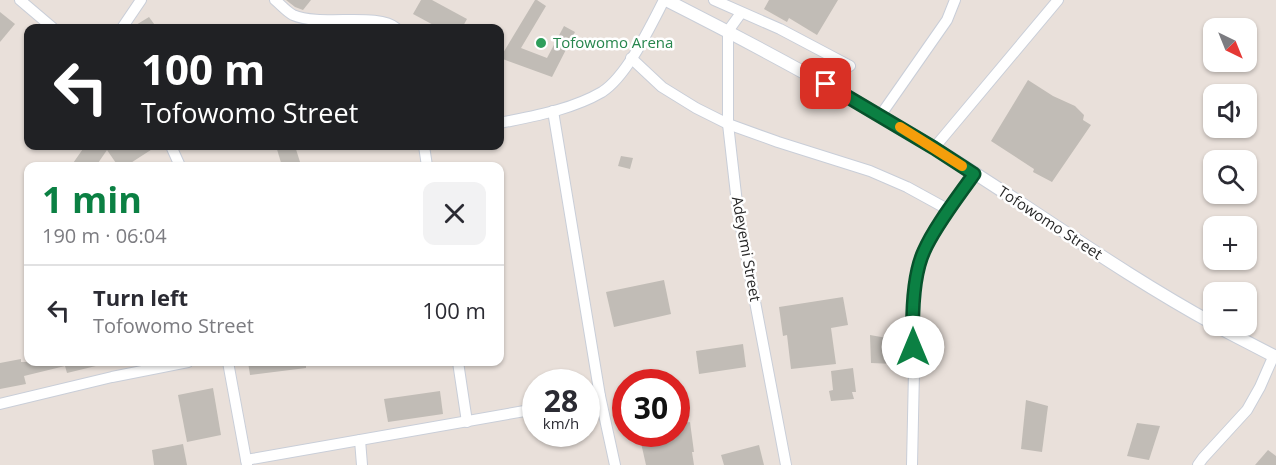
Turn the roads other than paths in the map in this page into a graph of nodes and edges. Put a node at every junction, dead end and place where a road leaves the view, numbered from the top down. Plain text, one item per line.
1 (20, 0) edge
2 (141, 0) edge
3 (275, 0) edge
4 (665, 0) edge
5 (714, 0) edge
6 (955, 0) edge
7 (1058, 0) edge
8 (741, 13) junction
9 (48, 24) edge
10 (125, 24) edge
11 (390, 24) edge
12 (728, 31) junction
13 (632, 58) junction
14 (850, 66) dead end
15 (553, 111) junction
16 (880, 116) junction
17 (504, 122) edge
18 (728, 124) junction
19 (934, 148) junction
20 (974, 174) junction
21 (949, 210) junction
22 (1203, 318) edge
23 (1236, 336) edge
24 (1275, 356) edge
25 (168, 366) edge
26 (229, 366) edge
27 (459, 366) edge
28 (596, 369) edge
29 (600, 396) edge
30 (0, 404) edge
31 (522, 411) edge
32 (467, 422) junction
33 (360, 440) junction
34 (246, 462) edge
35 (362, 465) edge
36 (615, 465) edge
37 (786, 465) edge
38 (912, 465) edge
39 (1198, 465) edge

1 - 9 street
2 - 10 street
3 - 11 street
4 - 12 street, Tofowomo Street
4 - 13 street
5 - 8 street
6 - 16 street
7 - 19 street
8 - 12 street
8 - 14 street
12 - 16 street, Tofowomo Street
12 - 18 street, Adeyemi Street
13 - 15 street
13 - 18 street
15 - 17 street
15 - 28 street
16 - 19 street, Tofowomo Street
18 - 21 street
18 - 37 street, Adeyemi Street
19 - 20 street, Tofowomo Street
20 - 21 street
20 - 22 street, Tofowomo Street
21 - 38 street
23 - 24 street, Tofowomo Street
24 - 39 street
25 - 30 street
26 - 34 street
27 - 32 street
29 - 36 street
31 - 32 street
32 - 33 street
33 - 34 street
33 - 35 street

